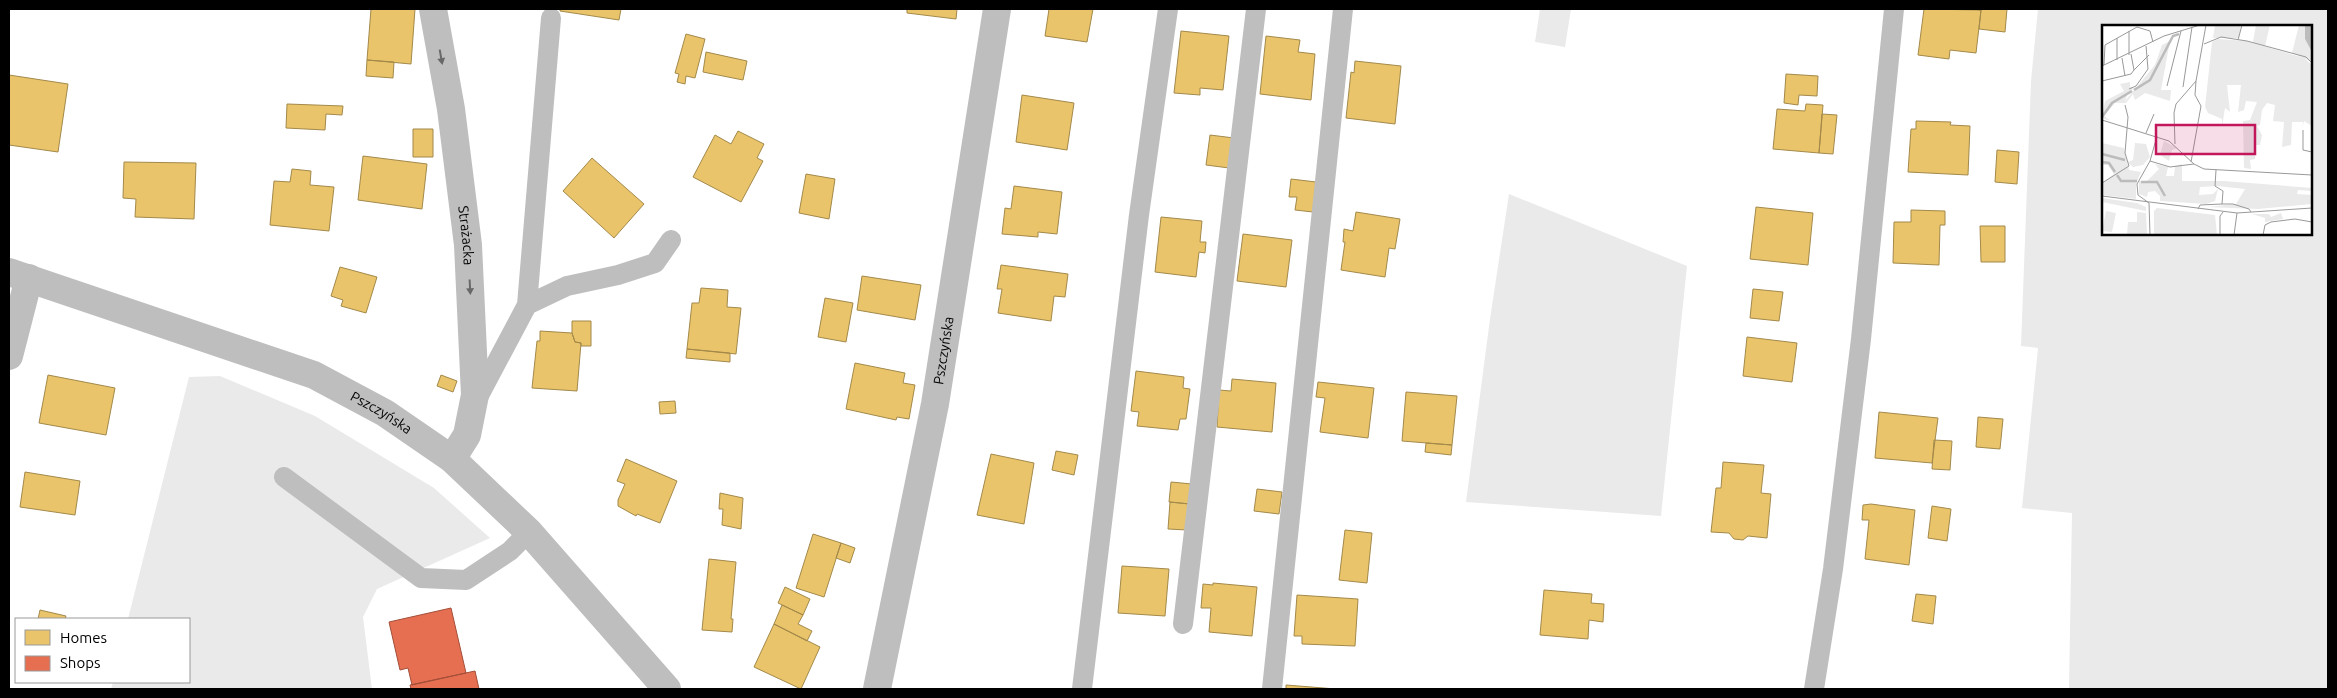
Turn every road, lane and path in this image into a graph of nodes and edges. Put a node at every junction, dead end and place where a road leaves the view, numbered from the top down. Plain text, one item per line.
1 (433, 9) edge
2 (997, 9) edge
3 (1168, 9) edge
4 (1256, 9) edge
5 (1343, 9) edge
6 (1894, 9) edge
7 (551, 18) dead end
8 (671, 240) dead end
9 (19, 275) edge
10 (527, 305) junction
11 (9, 356) edge
12 (472, 409) junction
13 (452, 459) junction
14 (284, 477) dead end
15 (529, 532) junction
16 (1183, 624) dead end
17 (667, 689) edge
18 (878, 689) edge
19 (1082, 689) edge
20 (1272, 689) edge
21 (1814, 689) edge

1 -> 12 street, Strażacka
2 - 18 street, Pszczyńska
3 - 19 lane
4 - 16 lane
5 - 20 lane
6 - 21 lane
7 - 10 lane
8 - 10 lane
9 - 11 street
9 - 13 street, Pszczyńska
10 - 12 lane
12 - 13 street, Strażacka
13 - 15 street, Pszczyńska
14 - 15 lane
15 - 17 street, Pszczyńska

